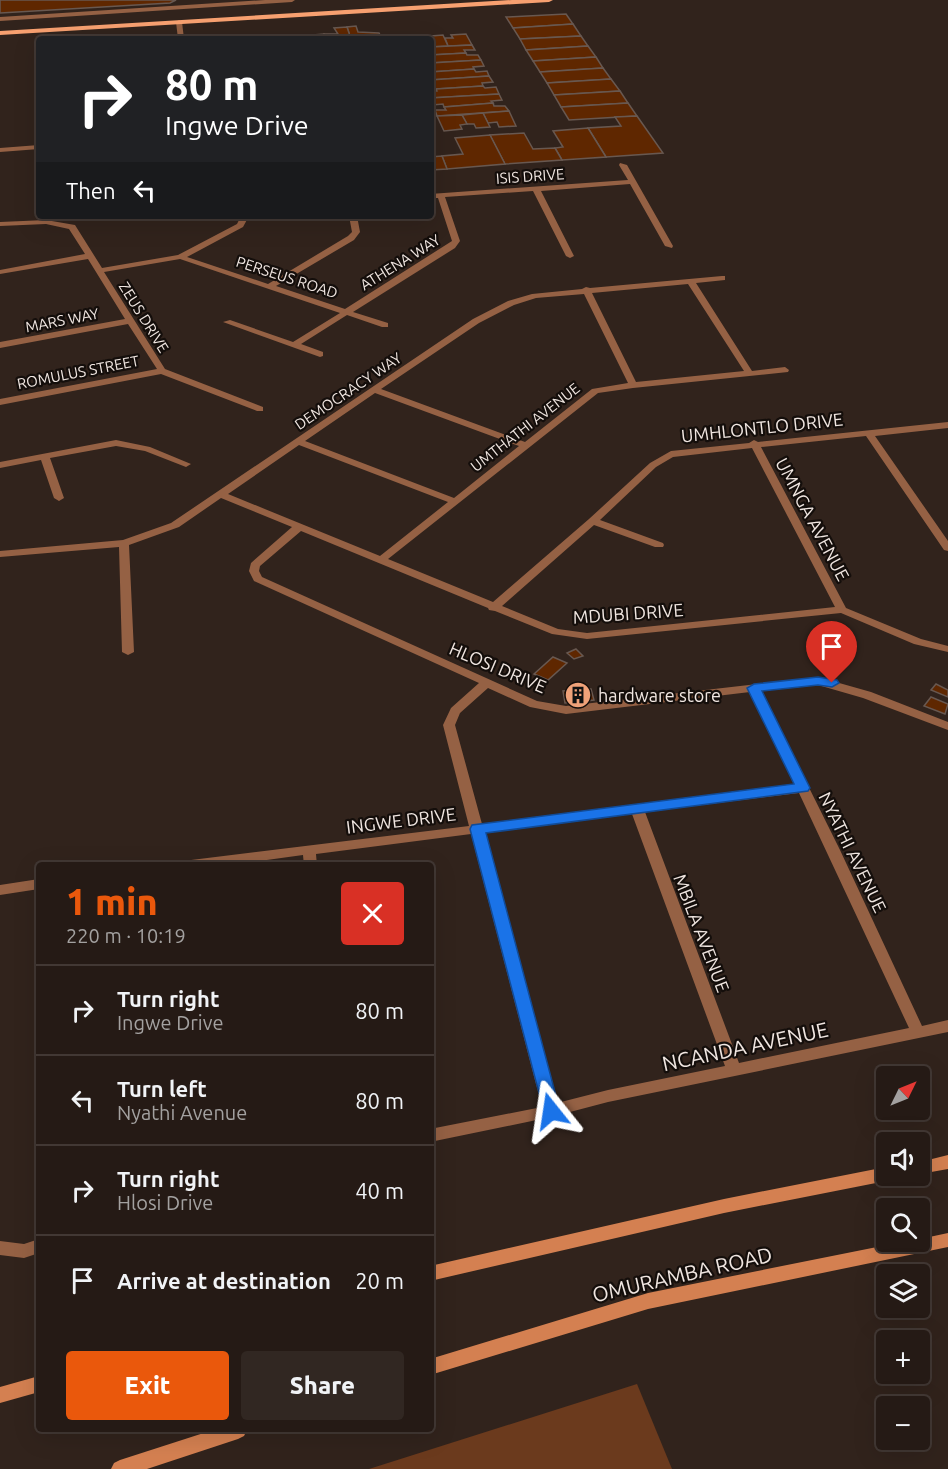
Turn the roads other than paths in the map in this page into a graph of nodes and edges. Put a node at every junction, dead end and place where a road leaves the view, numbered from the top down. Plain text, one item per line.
1 (292, 0) edge
2 (418, 0) edge
3 (549, 0) edge
4 (213, 2) edge
5 (0, 19) edge
6 (179, 22) junction
7 (0, 25) edge
8 (0, 33) edge
9 (181, 36) edge
10 (36, 147) edge
11 (0, 150) edge
12 (624, 165) dead end
13 (631, 182) junction
14 (536, 189) junction
15 (441, 195) junction
16 (434, 196) edge
17 (243, 219) edge
18 (354, 219) edge
19 (0, 224) edge
20 (669, 246) dead end
21 (90, 256) junction
22 (570, 256) dead end
23 (180, 257) junction
24 (99, 271) junction
25 (0, 272) edge
26 (722, 278) dead end
27 (690, 280) junction
28 (270, 286) junction
29 (586, 289) junction
30 (347, 311) junction
31 (130, 321) junction
32 (227, 322) dead end
33 (386, 325) dead end
34 (0, 345) edge
35 (294, 345) junction
36 (320, 354) dead end
37 (785, 370) dead end
38 (162, 371) junction
39 (749, 373) junction
40 (633, 385) junction
41 (375, 390) junction
42 (0, 402) edge
43 (261, 409) dead end
44 (948, 425) edge
45 (868, 433) junction
46 (299, 442) junction
47 (754, 443) junction
48 (527, 446) junction
49 (45, 457) junction
50 (186, 464) dead end
51 (0, 465) edge
52 (222, 495) junction
53 (59, 498) dead end
54 (453, 501) junction
55 (593, 521) junction
56 (299, 527) junction
57 (123, 543) junction
58 (659, 545) dead end
59 (948, 548) edge
60 (0, 554) edge
61 (380, 561) junction
62 (493, 608) junction
63 (842, 610) junction
64 (948, 649) edge
65 (128, 652) dead end
66 (487, 682) junction
67 (754, 688) junction
68 (948, 726) edge
69 (803, 788) junction
70 (637, 809) junction
71 (478, 829) junction
72 (309, 850) junction
73 (214, 862) edge
74 (310, 862) edge
75 (36, 884) edge
76 (0, 890) edge
77 (948, 1026) edge
78 (918, 1032) junction
79 (735, 1069) junction
80 (551, 1111) junction
81 (434, 1135) edge
82 (948, 1162) edge
83 (930, 1166) edge
84 (876, 1176) edge
85 (948, 1240) edge
86 (0, 1248) edge
87 (32, 1249) edge
88 (434, 1273) edge
89 (434, 1366) edge
90 (36, 1385) edge
91 (0, 1395) edge
92 (232, 1432) edge
93 (120, 1469) edge

1 - 4 street
2 - 7 main road
3 - 6 main road
4 - 5 street
6 - 8 main road
6 - 9 street
10 - 11 street
12 - 13 street
13 - 14 street, ISIS DRIVE
13 - 20 street
14 - 15 street, ISIS DRIVE
14 - 22 street
15 - 16 street, ISIS DRIVE
15 - 30 street, ATHENA WAY
17 - 23 street
18 - 28 street
19 - 21 street, ZEUS DRIVE
21 - 24 street, ZEUS DRIVE
21 - 25 street
23 - 24 street
23 - 28 street, PERSEUS ROAD
24 - 31 street, ZEUS DRIVE
26 - 27 street, DEMOCRACY WAY
27 - 29 street, DEMOCRACY WAY
27 - 39 street
28 - 30 street, PERSEUS ROAD
29 - 40 street
29 - 41 street, DEMOCRACY WAY
30 - 33 street, PERSEUS ROAD
30 - 35 street
31 - 34 street, MARS WAY
31 - 38 street, ZEUS DRIVE
32 - 35 street
35 - 36 street
37 - 39 street, UMTHATHI AVENUE
38 - 42 street, ROMULUS STREET
38 - 43 street, ZEUS DRIVE
39 - 40 street, UMTHATHI AVENUE
40 - 48 street, UMTHATHI AVENUE
41 - 46 street, DEMOCRACY WAY
41 - 48 street
44 - 45 street, UMHLONTLO DRIVE
45 - 47 street, UMHLONTLO DRIVE
45 - 59 street
46 - 52 street, DEMOCRACY WAY
46 - 54 street
47 - 55 street, UMHLONTLO DRIVE
47 - 63 street, UMNGA AVENUE
48 - 54 street, UMTHATHI AVENUE
49 - 50 street
49 - 51 street
49 - 53 street
52 - 56 street, MDUBI DRIVE
52 - 57 street, DEMOCRACY WAY
54 - 61 street, UMTHATHI AVENUE
55 - 58 street
55 - 62 street, UMHLONTLO DRIVE
56 - 61 street, MDUBI DRIVE
56 - 66 street, HLOSI DRIVE
57 - 60 street, DEMOCRACY WAY
57 - 65 street
61 - 62 street, MDUBI DRIVE
62 - 63 street, MDUBI DRIVE
63 - 64 street, MDUBI DRIVE
66 - 67 street, HLOSI DRIVE
66 - 71 street
67 - 68 street, HLOSI DRIVE
67 - 69 street, NYATHI AVENUE
69 - 70 street, INGWE DRIVE
69 - 78 street, NYATHI AVENUE
70 - 71 street, INGWE DRIVE
70 - 79 street, MBILA AVENUE
71 - 72 street, INGWE DRIVE
71 - 80 street
72 - 73 street, INGWE DRIVE
72 - 74 street
75 - 76 street
77 - 78 street, NCANDA AVENUE
78 - 79 street, NCANDA AVENUE
79 - 80 street, NCANDA AVENUE
80 - 81 street, NCANDA AVENUE
82 - 83 main road
84 - 88 main road
85 - 89 main road, OMURAMBA ROAD
86 - 87 street
90 - 91 main road
92 - 93 main road

